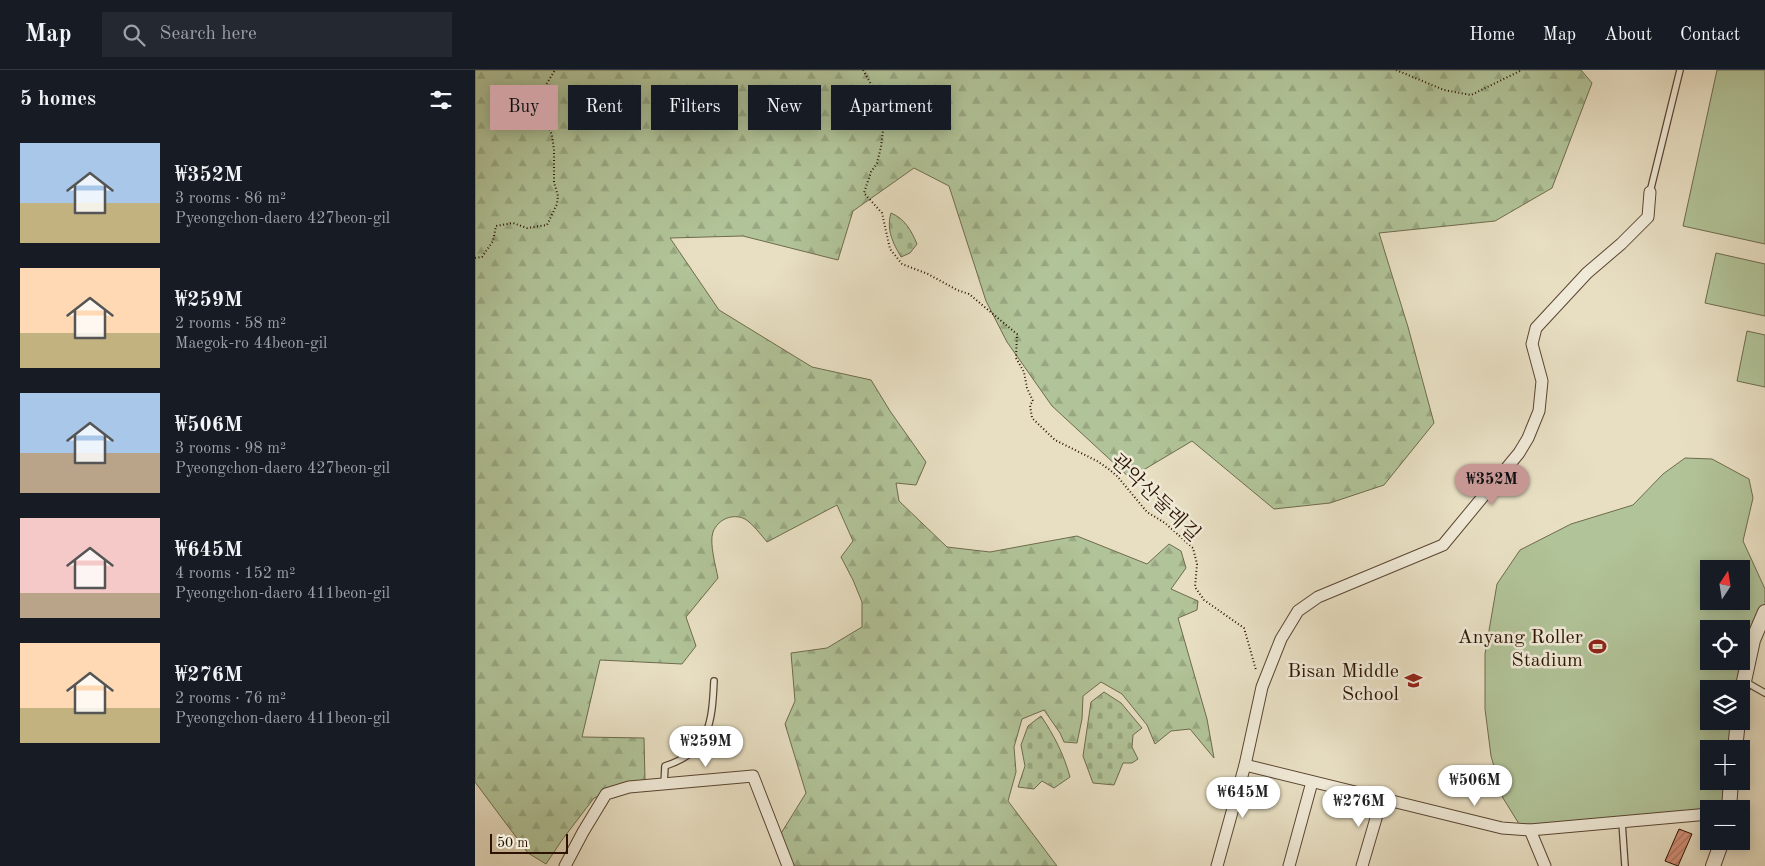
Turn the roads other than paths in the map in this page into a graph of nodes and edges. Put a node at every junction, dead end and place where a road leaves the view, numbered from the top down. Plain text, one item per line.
1 (1680, 70) edge
2 (1650, 192) joint
3 (1765, 612) edge
4 (1744, 680) edge
5 (714, 681) dead end
6 (1750, 684) edge
7 (1765, 693) edge
8 (1245, 766) junction
9 (1312, 782) junction
10 (664, 785) junction
11 (1381, 798) junction
12 (1700, 815) edge
13 (1622, 822) junction
14 (1530, 830) junction
15 (1719, 850) edge
16 (565, 866) edge
17 (788, 866) edge
18 (1217, 866) edge
19 (1289, 866) edge
20 (1362, 866) edge
21 (1545, 866) edge
22 (1625, 866) edge
23 (1713, 866) edge

1 - 2 lane
2 - 8 street
3 - 4 street
5 - 10 lane
6 - 7 lane
8 - 9 street
8 - 18 street
9 - 11 street
9 - 19 street
10 - 16 street
10 - 17 street
11 - 14 street
11 - 20 street
12 - 13 street
13 - 14 street
13 - 22 lane
14 - 21 street
15 - 23 street

